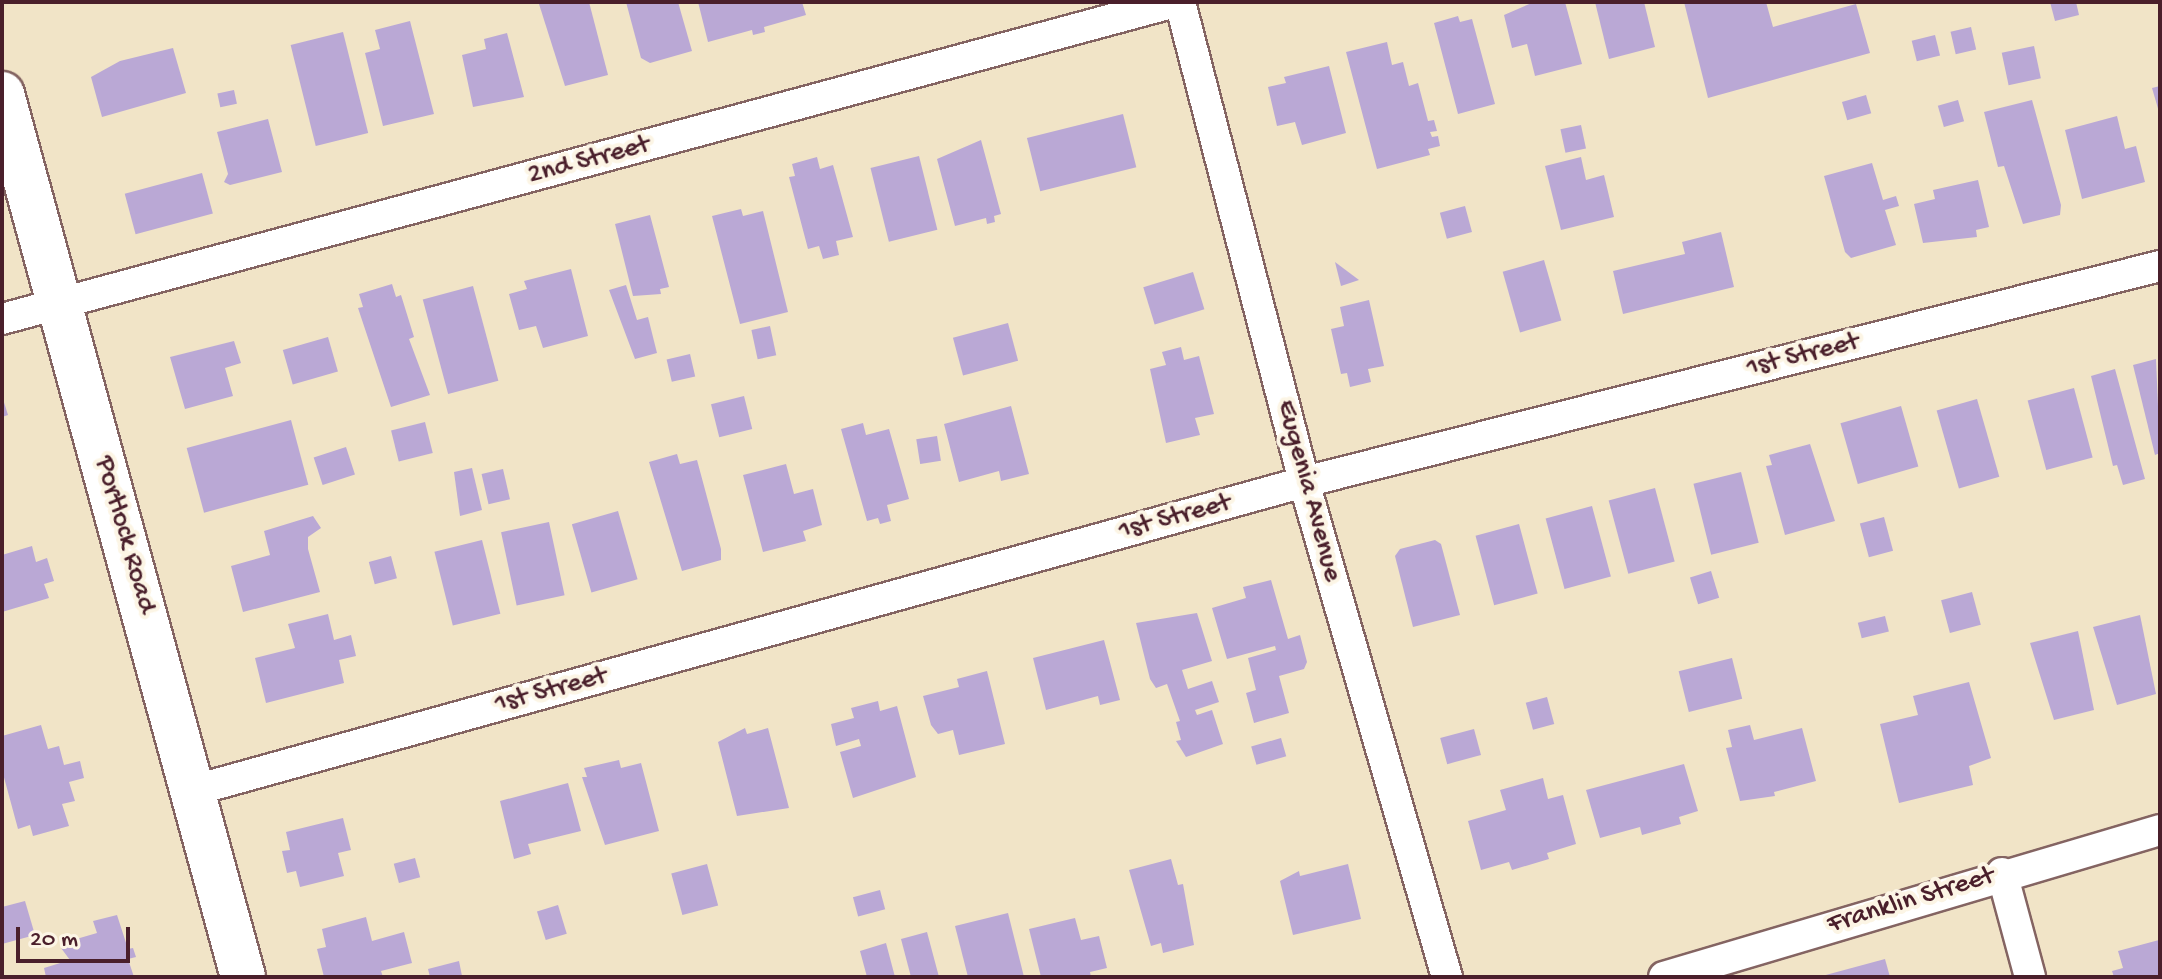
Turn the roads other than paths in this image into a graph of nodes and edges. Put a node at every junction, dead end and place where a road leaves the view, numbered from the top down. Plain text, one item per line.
1 (1178, 2) edge
2 (2, 94) edge
3 (2160, 266) edge
4 (59, 304) junction
5 (2, 319) edge
6 (1304, 482) junction
7 (195, 790) junction
8 (2160, 830) edge
9 (2002, 873) junction
10 (243, 977) edge
11 (1447, 977) edge
12 (1664, 977) edge
13 (2030, 977) edge

1 - 4 street, 2nd Street
1 - 6 street, Eugenia Avenue
2 - 4 main road, Portlock Road
3 - 6 street, 1st Street
4 - 5 street, 2nd Street
4 - 7 main road, Portlock Road
6 - 7 street, 1st Street
6 - 11 street, Eugenia Avenue
7 - 10 main road, Portlock Road
8 - 9 street, Franklin Street
9 - 12 street, Franklin Street
9 - 13 street

